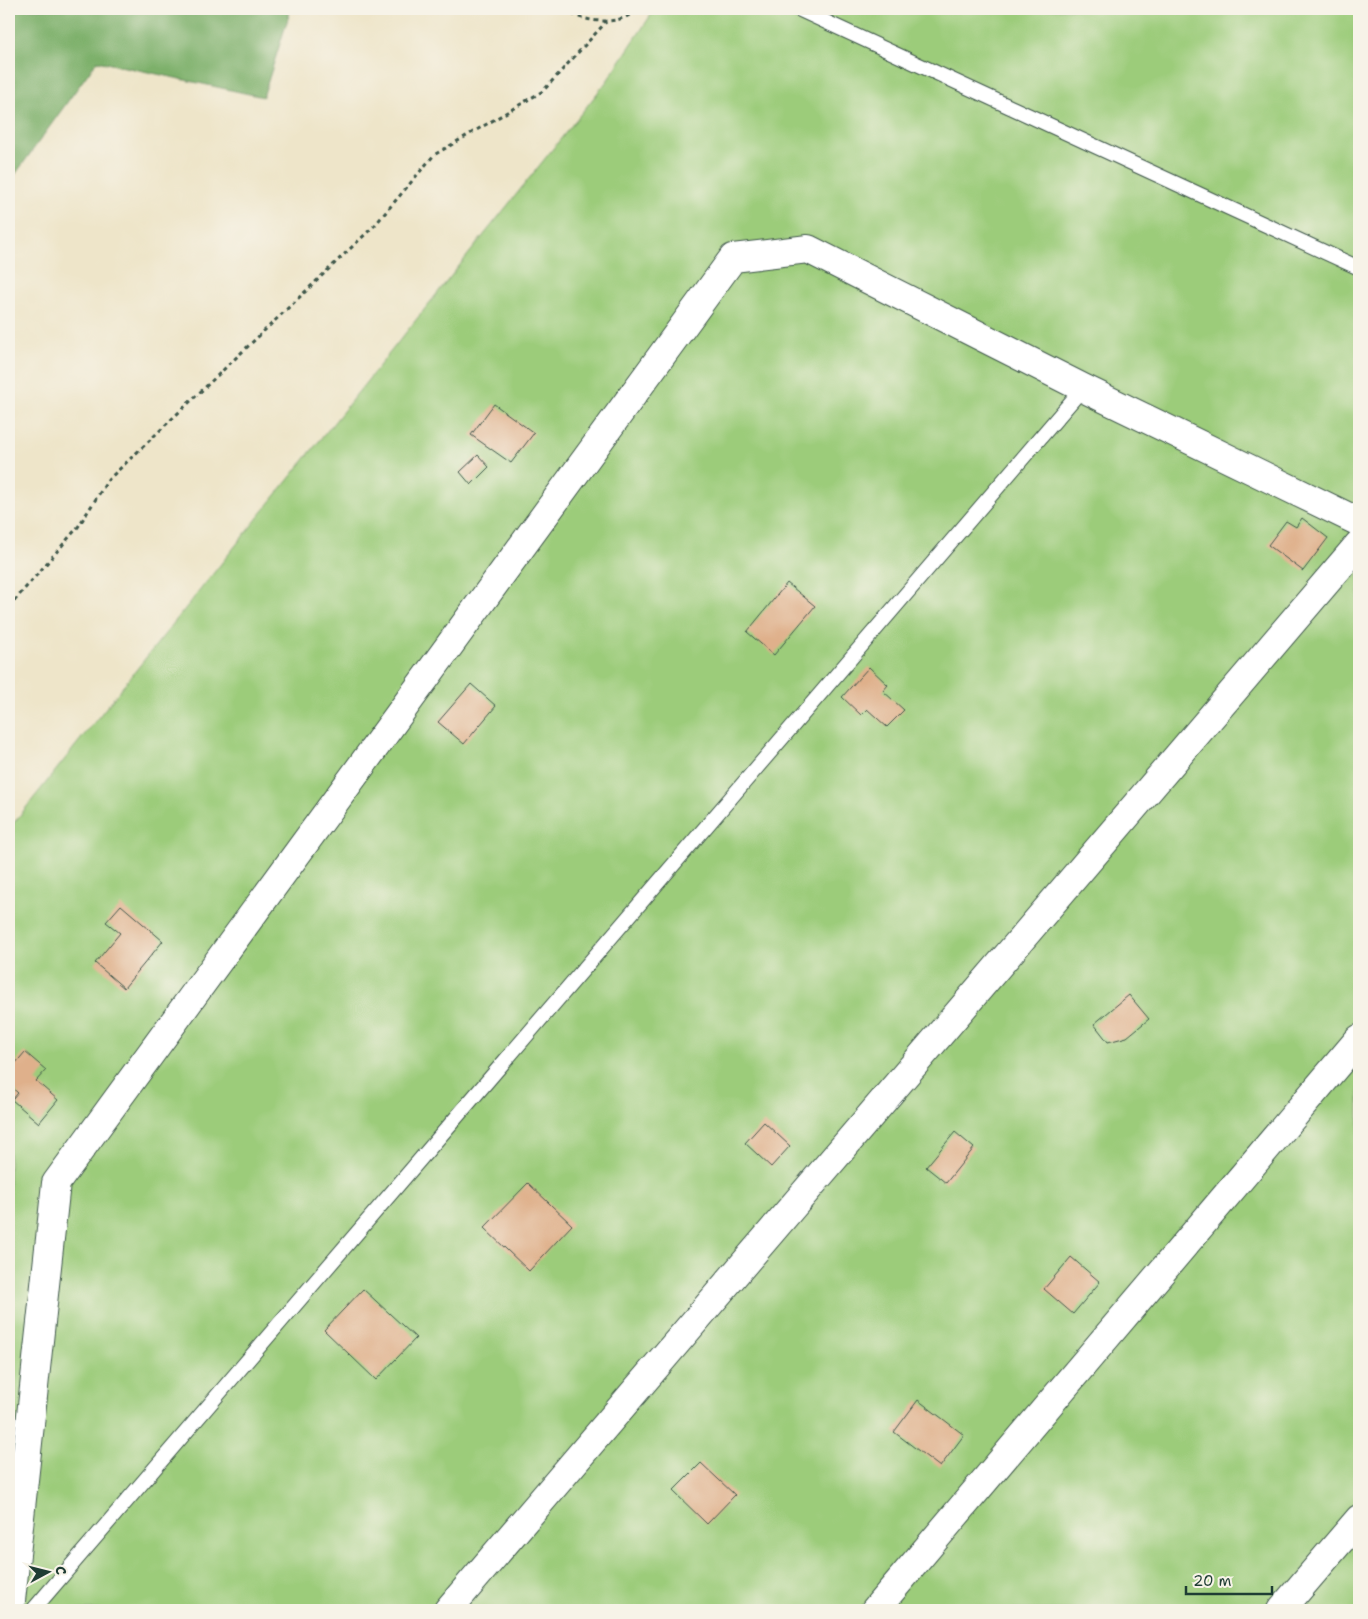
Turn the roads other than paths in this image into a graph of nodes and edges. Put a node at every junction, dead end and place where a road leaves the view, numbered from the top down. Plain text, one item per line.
1 (798, 9) edge
2 (1359, 268) edge
3 (1083, 388) junction
4 (1359, 522) edge
5 (1359, 544) edge
6 (1359, 1039) edge
7 (1359, 1519) edge
8 (10, 1610) edge
9 (33, 1610) edge
10 (448, 1610) edge
11 (875, 1610) edge
12 (1282, 1610) edge

1 - 2 lane
3 - 4 street
3 - 8 street
3 - 9 lane
5 - 10 street
6 - 11 street
7 - 12 street

